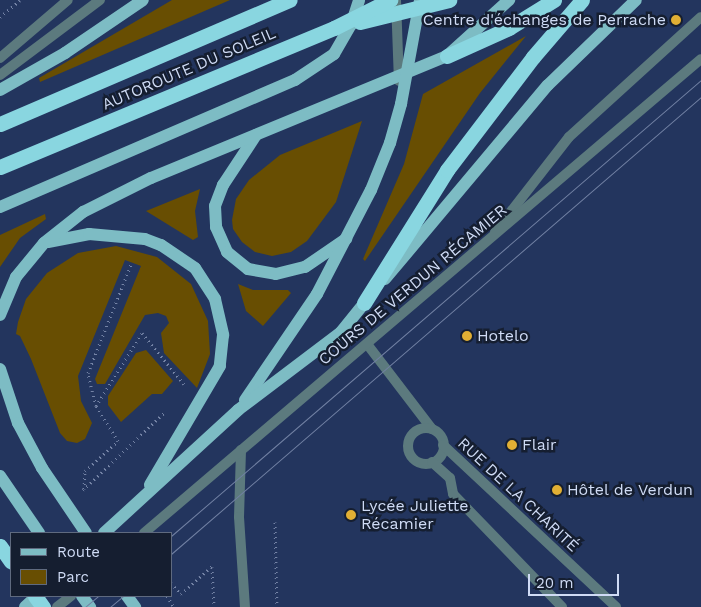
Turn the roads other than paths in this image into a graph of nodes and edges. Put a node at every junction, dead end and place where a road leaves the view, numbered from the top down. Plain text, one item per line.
1 (68, 0) edge
2 (100, 0) edge
3 (143, 0) edge
4 (290, 0) edge
5 (359, 0) edge
6 (390, 0) edge
7 (396, 0) edge
8 (420, 0) edge
9 (449, 0) edge
10 (509, 0) edge
11 (554, 0) edge
12 (582, 0) edge
13 (636, 0) edge
14 (701, 17) edge
15 (334, 28) junction
16 (447, 56) junction
17 (0, 58) edge
18 (701, 59) edge
19 (0, 75) edge
20 (0, 90) edge
21 (401, 104) junction
22 (0, 124) edge
23 (256, 135) junction
24 (0, 168) edge
25 (0, 208) edge
26 (348, 238) junction
27 (486, 242) junction
28 (44, 243) junction
29 (364, 303) junction
30 (0, 314) edge
31 (367, 344) junction
32 (0, 369) edge
33 (238, 410) junction
34 (432, 429) junction
35 (443, 445) junction
36 (241, 450) junction
37 (432, 462) junction
38 (0, 476) edge
39 (142, 498) junction
40 (107, 530) edge
41 (38, 532) edge
42 (85, 532) edge
43 (145, 532) edge
44 (0, 546) edge
45 (10, 561) edge
46 (35, 597) edge
47 (70, 597) edge
48 (25, 607) edge
49 (57, 607) edge
50 (244, 607) edge
51 (562, 607) edge
52 (616, 607) edge

1 - 17 street
2 - 19 street
3 - 20 main road
4 - 22 highway, AUTOROUTE DU SOLEIL
5 - 25 main road
6 - 15 highway, AUTOROUTE DU SOLEIL
7 - 21 street
8 - 21 main road
9 - 15 highway
10 - 16 main road
11 - 16 highway
12 - 29 highway
13 - 29 main road
14 - 27 street
15 - 24 highway, AUTOROUTE DU SOLEIL
16 - 23 main road
18 - 27 street, COURS DE VERDUN RÉCAMIER
21 - 26 main road
23 - 26 main road
23 - 28 main road
26 - 33 main road
27 - 31 street, COURS DE VERDUN RÉCAMIER
28 - 30 main road
28 - 39 main road
29 - 33 main road
31 - 34 street
31 - 36 street, COURS DE VERDUN RÉCAMIER
32 - 42 main road
33 - 39 main road
34 - 35 street
34 - 37 street
35 - 37 street
35 - 52 street, RUE DE LA CHARITÉ
36 - 43 street, COURS DE VERDUN RÉCAMIER
36 - 50 street
37 - 51 street
38 - 41 main road
39 - 40 main road
44 - 45 highway
46 - 48 main road
47 - 49 street

